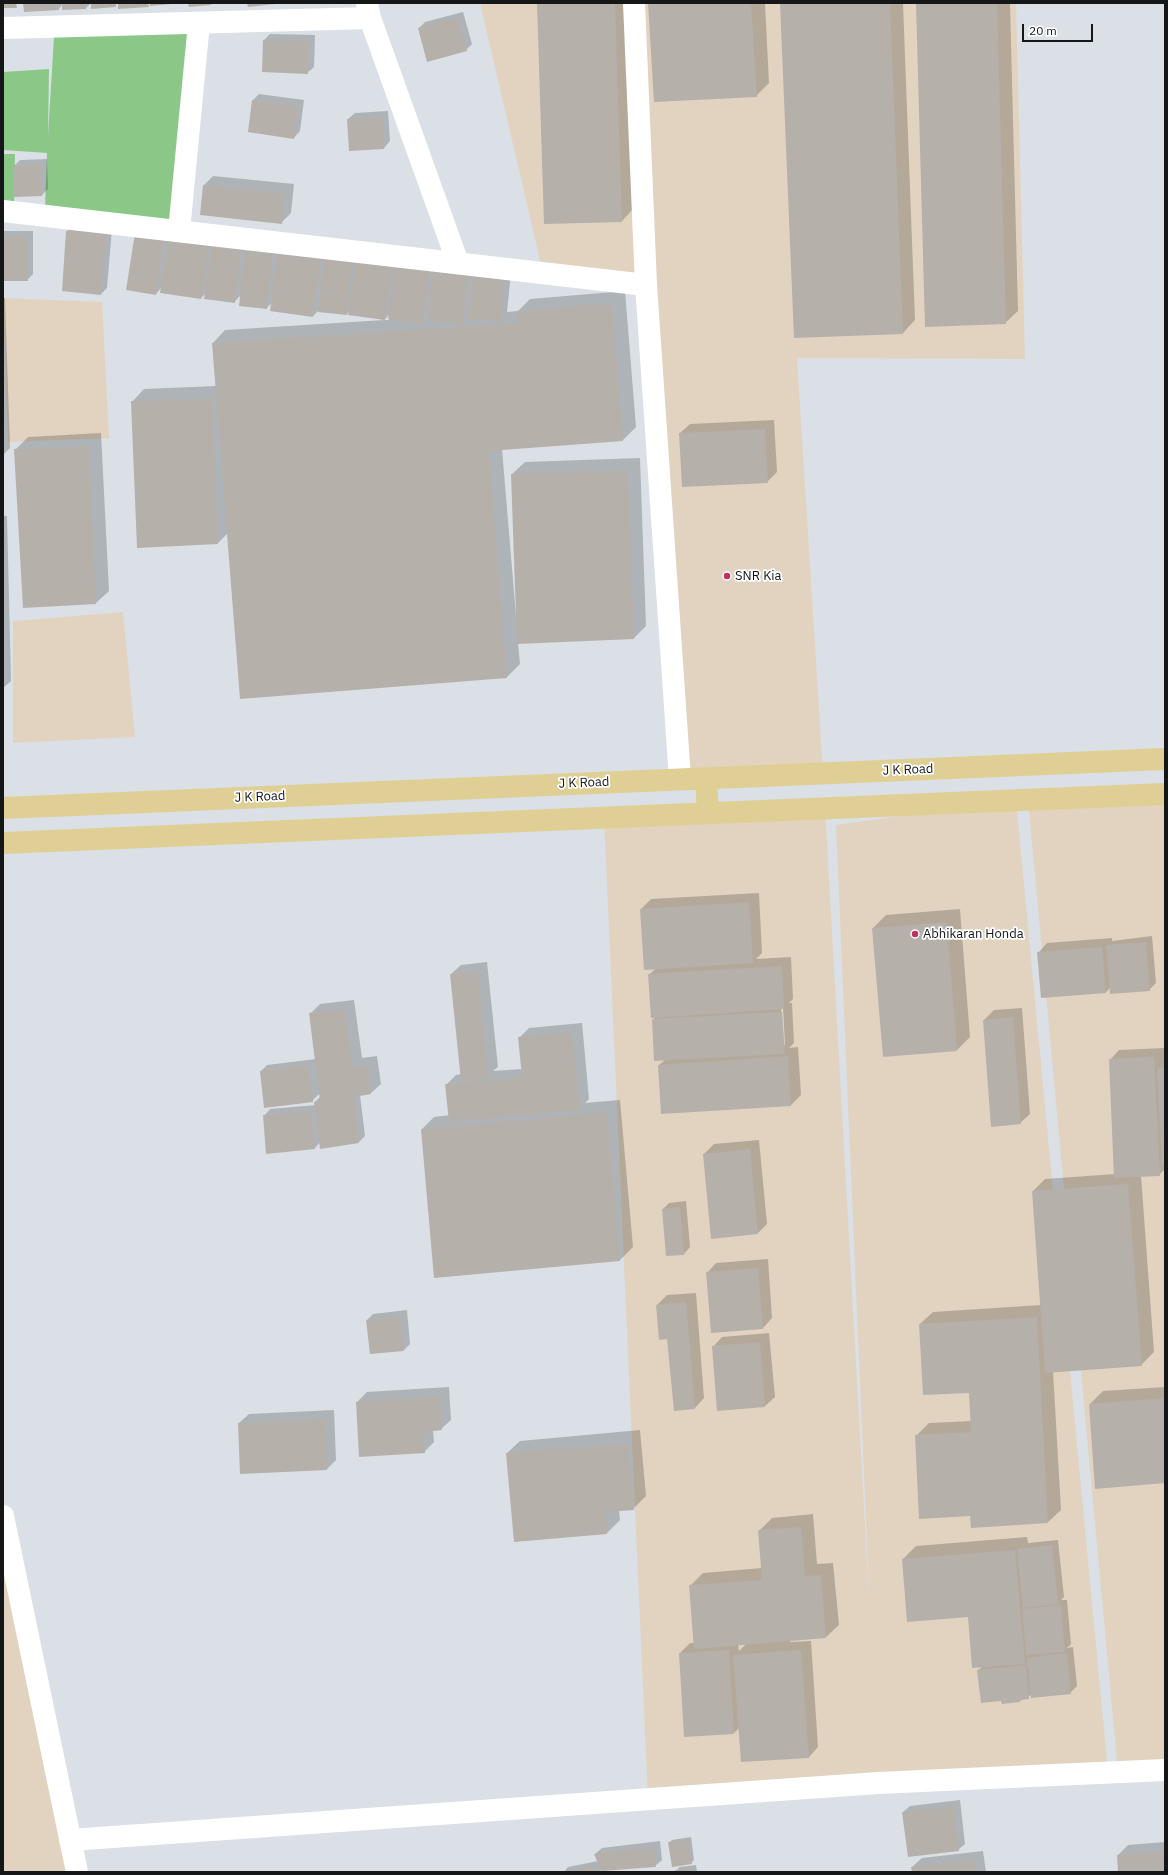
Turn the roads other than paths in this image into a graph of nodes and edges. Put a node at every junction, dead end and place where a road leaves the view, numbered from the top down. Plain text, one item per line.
1 (634, 3) edge
2 (368, 10) edge
3 (199, 23) junction
4 (3, 28) edge
5 (3, 211) edge
6 (179, 231) junction
7 (458, 263) junction
8 (646, 285) junction
9 (1165, 759) edge
10 (706, 778) junction
11 (680, 779) junction
12 (1165, 794) edge
13 (3, 808) edge
14 (708, 813) junction
15 (3, 843) edge
16 (3, 1516) edge
17 (1165, 1770) edge
18 (70, 1840) junction
19 (77, 1872) edge

1 - 8 street
2 - 3 street
2 - 7 street
3 - 4 street
3 - 6 street
5 - 6 street
6 - 7 street
7 - 8 street
8 - 11 street
9 - 10 main road, J K Road
10 - 11 main road, J K Road
10 - 14 main road
11 - 13 main road, J K Road
12 - 14 main road
14 - 15 main road
16 - 18 street
17 - 18 street
18 - 19 street

